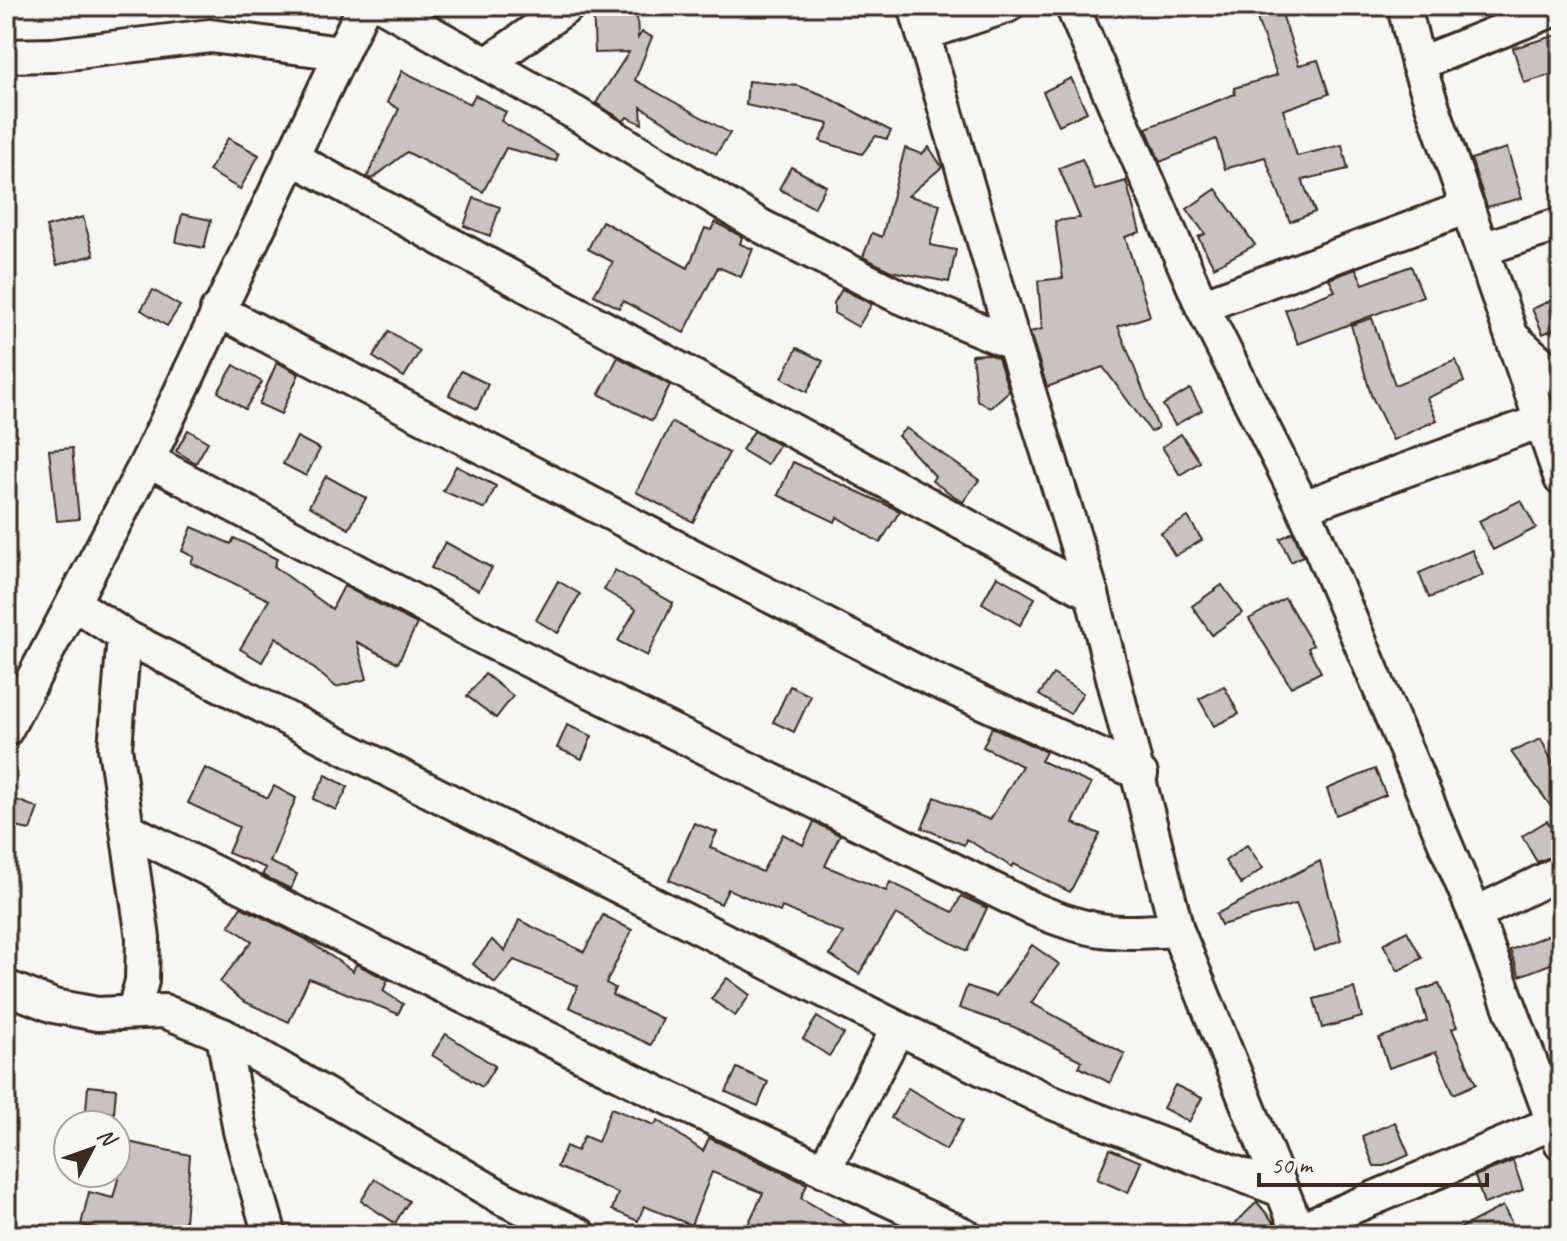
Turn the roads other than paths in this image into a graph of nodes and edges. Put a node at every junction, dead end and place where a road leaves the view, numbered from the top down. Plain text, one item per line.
1 (364, 6) edge
2 (383, 6) edge
3 (568, 6) edge
4 (1007, 6) edge
5 (1072, 6) edge
6 (1404, 6) edge
7 (1561, 7) edge
8 (919, 20) edge
9 (341, 53) junction
10 (6, 56) edge
11 (487, 64) junction
12 (1418, 64) junction
13 (291, 157) junction
14 (1468, 207) junction
15 (1561, 224) edge
16 (1482, 249) junction
17 (1202, 306) junction
18 (217, 310) junction
19 (1510, 333) junction
20 (1014, 344) junction
21 (1561, 381) edge
22 (1541, 421) junction
23 (148, 460) junction
24 (1561, 479) edge
25 (1303, 507) junction
26 (1092, 594) junction
27 (75, 604) junction
28 (124, 636) junction
29 (6, 730) edge
30 (1141, 774) junction
31 (129, 830) junction
32 (1561, 872) edge
33 (1475, 914) junction
34 (1177, 930) junction
35 (6, 987) edge
36 (134, 1010) junction
37 (898, 1028) junction
38 (223, 1035) junction
39 (1557, 1133) edge
40 (824, 1170) junction
41 (1278, 1189) junction
42 (1299, 1232) edge
43 (270, 1235) edge
44 (580, 1235) edge
45 (965, 1235) edge

1 - 9 street
2 - 11 street
3 - 11 street
4 - 8 street
5 - 17 street
6 - 12 street
7 - 12 street
8 - 20 street
9 - 10 street
9 - 13 street
11 - 20 street
12 - 14 street
13 - 18 street
13 - 26 street
14 - 16 street
14 - 17 street
15 - 16 street
16 - 19 street
17 - 25 street
18 - 23 street
18 - 30 street
19 - 21 street
19 - 22 street
20 - 26 street
22 - 24 street
22 - 25 street
23 - 27 street
23 - 34 street
25 - 33 street
26 - 30 street
27 - 28 street
27 - 29 street
28 - 31 street
28 - 37 street
30 - 34 street
31 - 36 street
31 - 40 street
32 - 33 street
33 - 39 street
34 - 41 street
35 - 36 street
36 - 38 street
37 - 40 street
37 - 41 street
38 - 43 street
38 - 44 street
39 - 42 street
40 - 45 street
41 - 42 street

